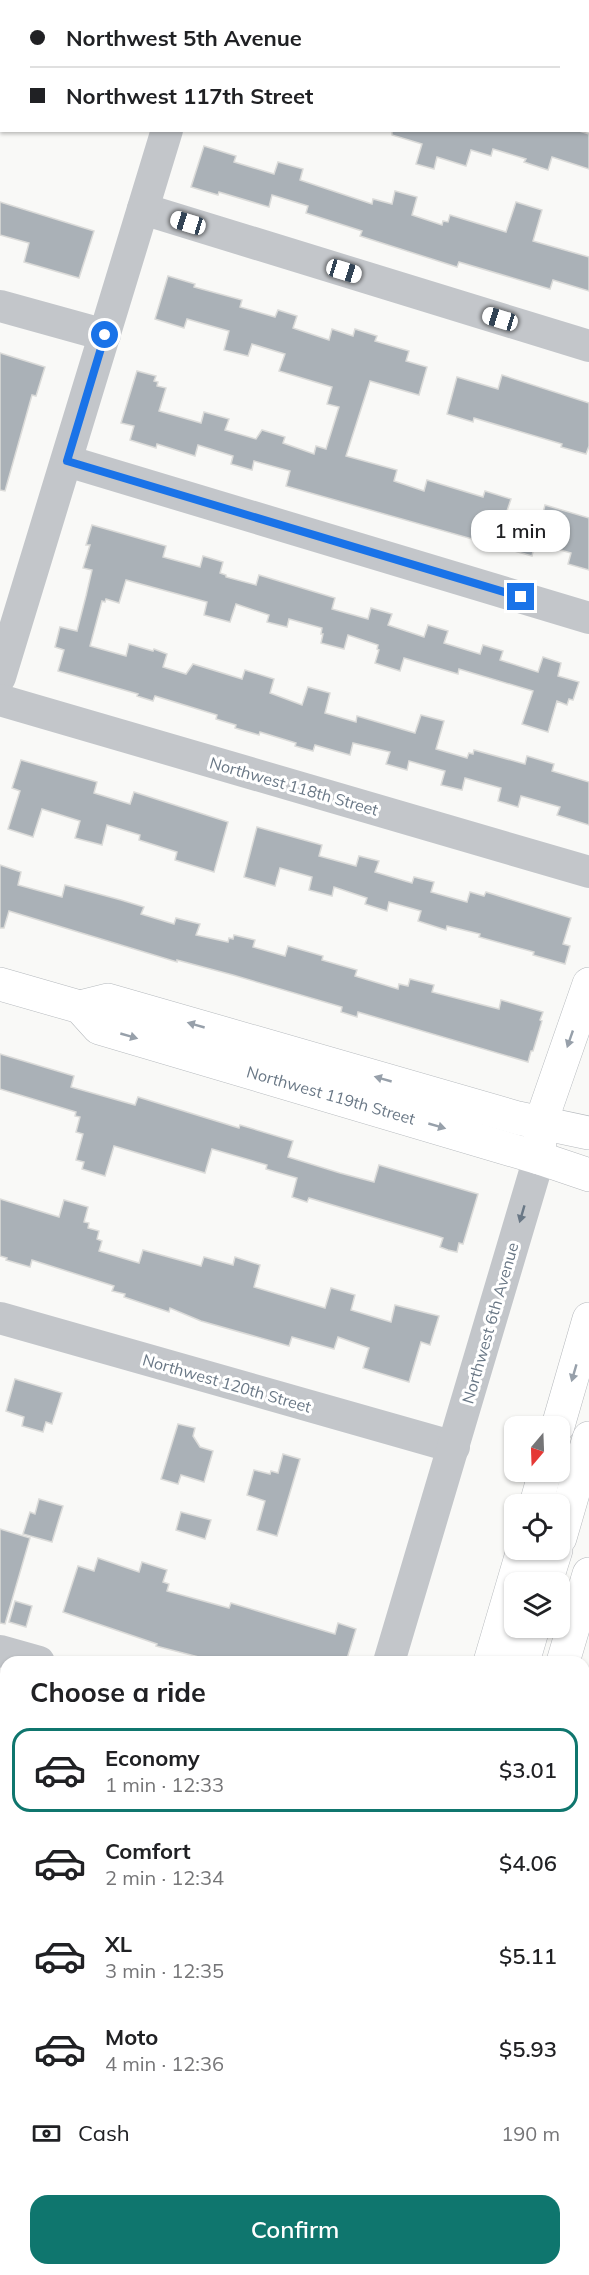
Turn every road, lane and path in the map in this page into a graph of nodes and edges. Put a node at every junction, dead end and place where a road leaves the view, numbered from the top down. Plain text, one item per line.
1 (166, 132) edge
2 (143, 209) junction
3 (0, 306) edge
4 (105, 335) junction
5 (589, 346) edge
6 (67, 461) junction
7 (589, 618) edge
8 (3, 658) edge
9 (0, 700) edge
10 (589, 872) edge
11 (0, 984) edge
12 (589, 984) edge
13 (80, 1007) junction
14 (541, 1122) junction
15 (589, 1133) edge
16 (539, 1158) junction
17 (589, 1175) edge
18 (0, 1318) edge
19 (589, 1319) edge
20 (561, 1416) edge
21 (589, 1438) edge
22 (454, 1447) junction
23 (570, 1504) edge
24 (520, 1560) edge
25 (589, 1574) edge
26 (530, 1638) edge
27 (0, 1650) edge
28 (20, 1656) edge
29 (391, 1656) edge
30 (492, 1656) edge
31 (525, 1656) edge
32 (565, 1656) edge

1 - 2 street
2 - 4 street
2 - 5 street
3 - 4 street
4 - 6 street
6 - 7 street
6 - 8 street
9 - 10 street, Northwest 118th Street
11 - 13 main road, Northwest 119th Street
12 -> 14 main road, Northwest 6th Avenue
14 -> 13 main road, Northwest 119th Street
13 -> 16 main road, Northwest 119th Street
14 - 15 main road, Northwest 119th Street
14 - 16 main road, Northwest 6th Avenue
16 - 17 main road, Northwest 119th Street
16 -> 22 street, Northwest 6th Avenue
18 - 22 street, Northwest 120th Street
19 -> 20 main road
21 - 23 main road
22 - 29 street, Northwest 6th Avenue
24 - 30 main road
25 - 32 main road
26 - 31 main road
27 - 28 street

